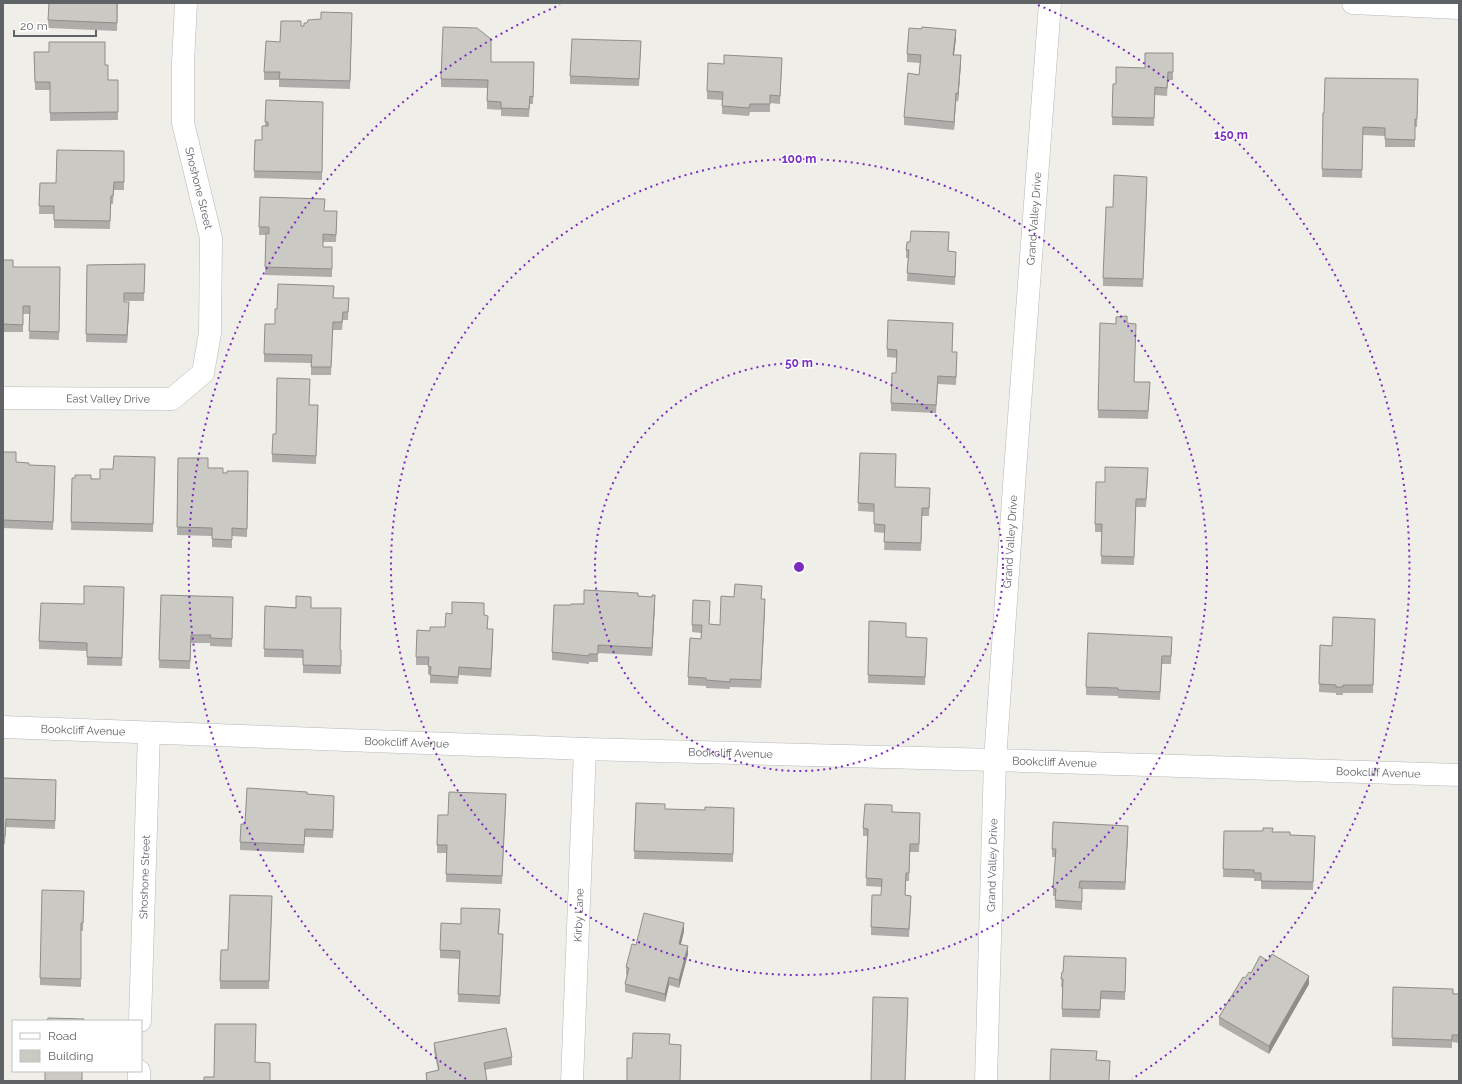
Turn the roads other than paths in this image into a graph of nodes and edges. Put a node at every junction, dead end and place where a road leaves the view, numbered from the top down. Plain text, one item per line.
1 (186, 3) edge
2 (1050, 3) edge
3 (1353, 3) edge
4 (1459, 8) edge
5 (203, 373) joint
6 (3, 398) edge
7 (3, 727) edge
8 (149, 733) junction
9 (585, 749) junction
10 (995, 760) junction
11 (1459, 775) edge
12 (140, 1020) edge
13 (572, 1081) edge
14 (986, 1081) edge

1 - 5 street, Shoshone Street
2 - 10 street, Grand Valley Drive
3 - 4 street
5 - 6 street, East Valley Drive
7 - 8 street, Bookcliff Avenue
8 - 9 street, Bookcliff Avenue
8 - 12 street, Shoshone Street
9 - 10 street, Bookcliff Avenue
9 - 13 street, Kirby Lane
10 - 11 street, Bookcliff Avenue
10 - 14 street, Grand Valley Drive

